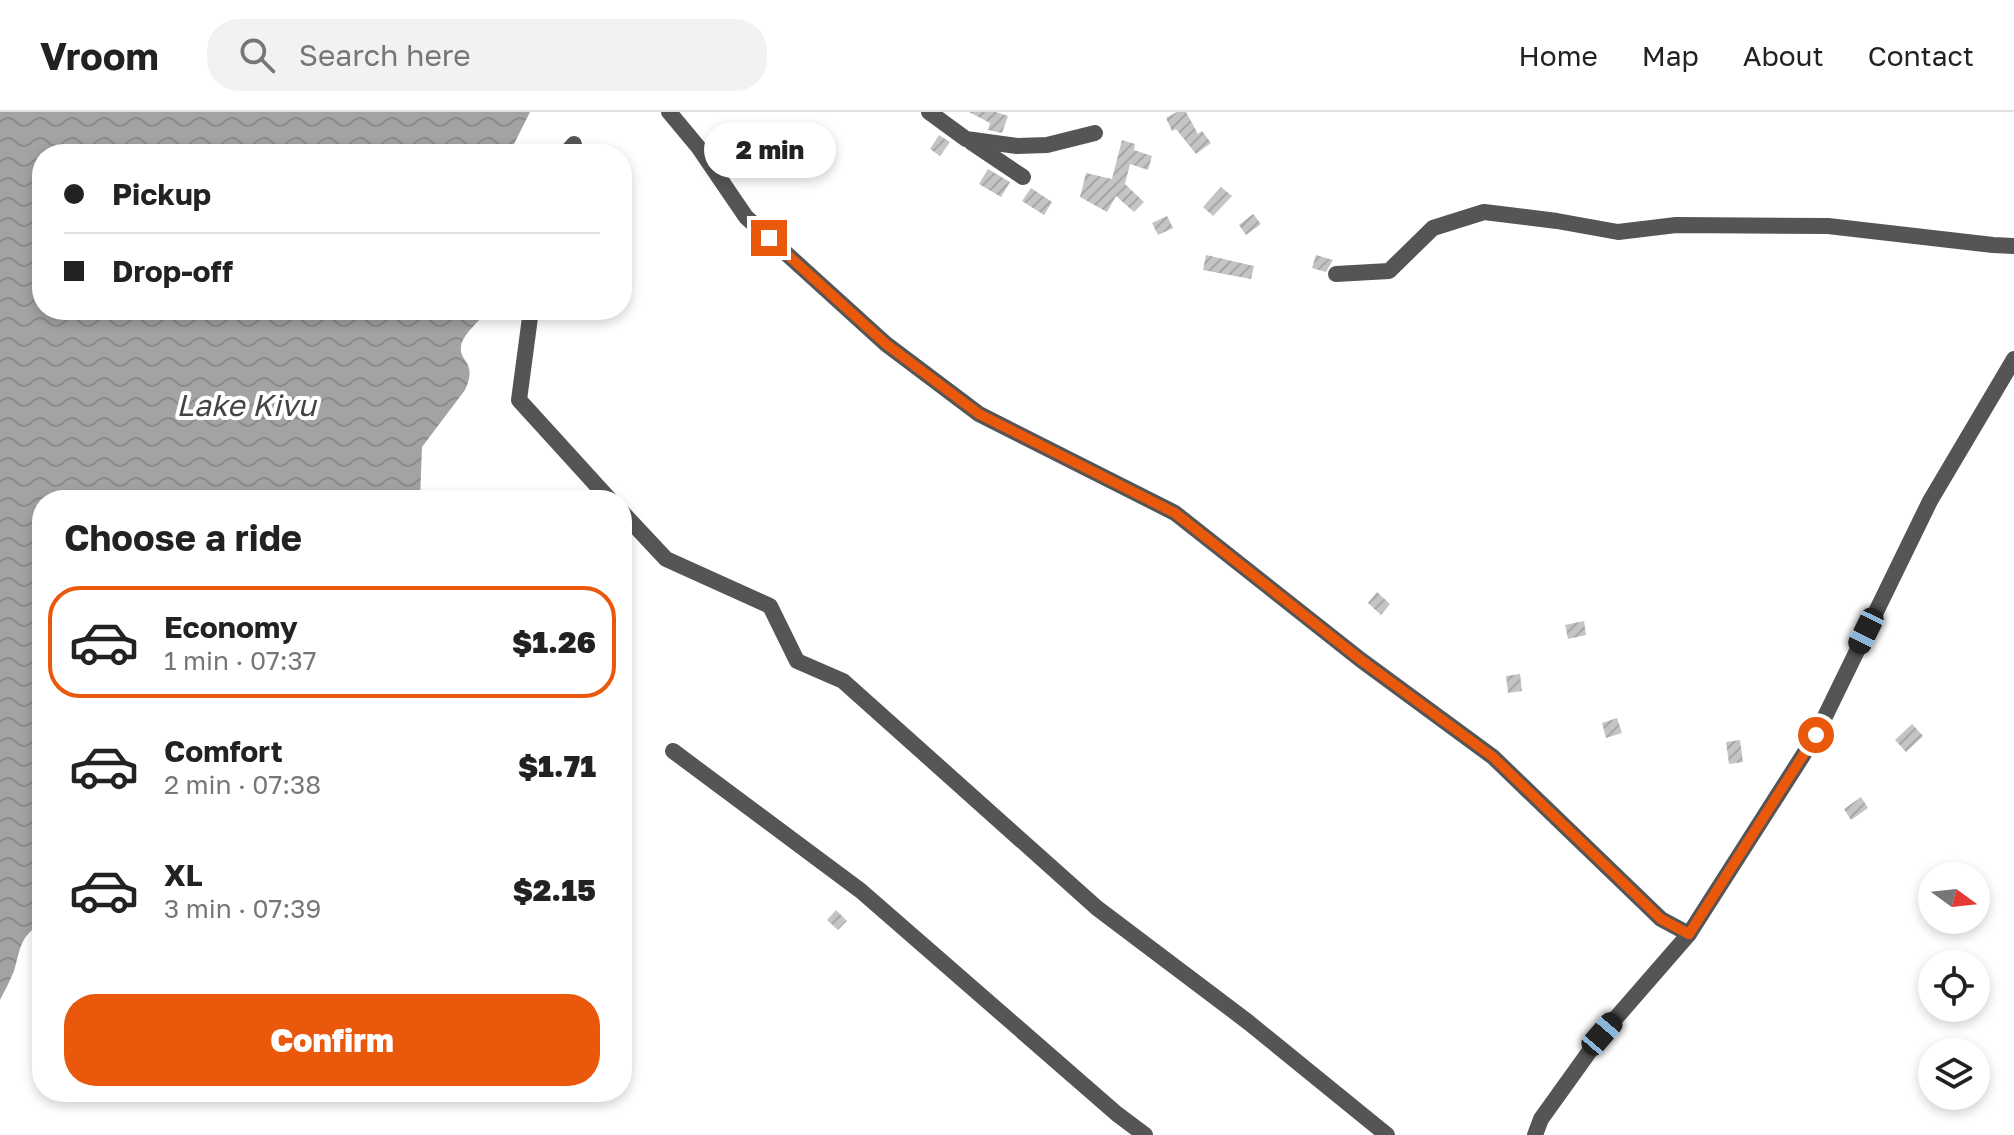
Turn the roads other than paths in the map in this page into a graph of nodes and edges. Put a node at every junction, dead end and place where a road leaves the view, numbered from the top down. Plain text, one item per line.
1 (669, 112) edge
2 (929, 112) edge
3 (1095, 133) dead end
4 (966, 139) junction
5 (1023, 177) dead end
6 (2014, 246) edge
7 (1336, 274) dead end
8 (530, 320) edge
9 (2014, 359) edge
10 (601, 490) edge
11 (632, 523) edge
12 (673, 751) dead end
13 (1689, 934) junction
14 (1145, 1135) edge
15 (1387, 1135) edge
16 (1535, 1135) edge

1 - 13 street
2 - 4 street
3 - 4 street
4 - 5 street
6 - 7 street
8 - 10 street
9 - 13 street
11 - 15 street
12 - 14 street
13 - 16 street

